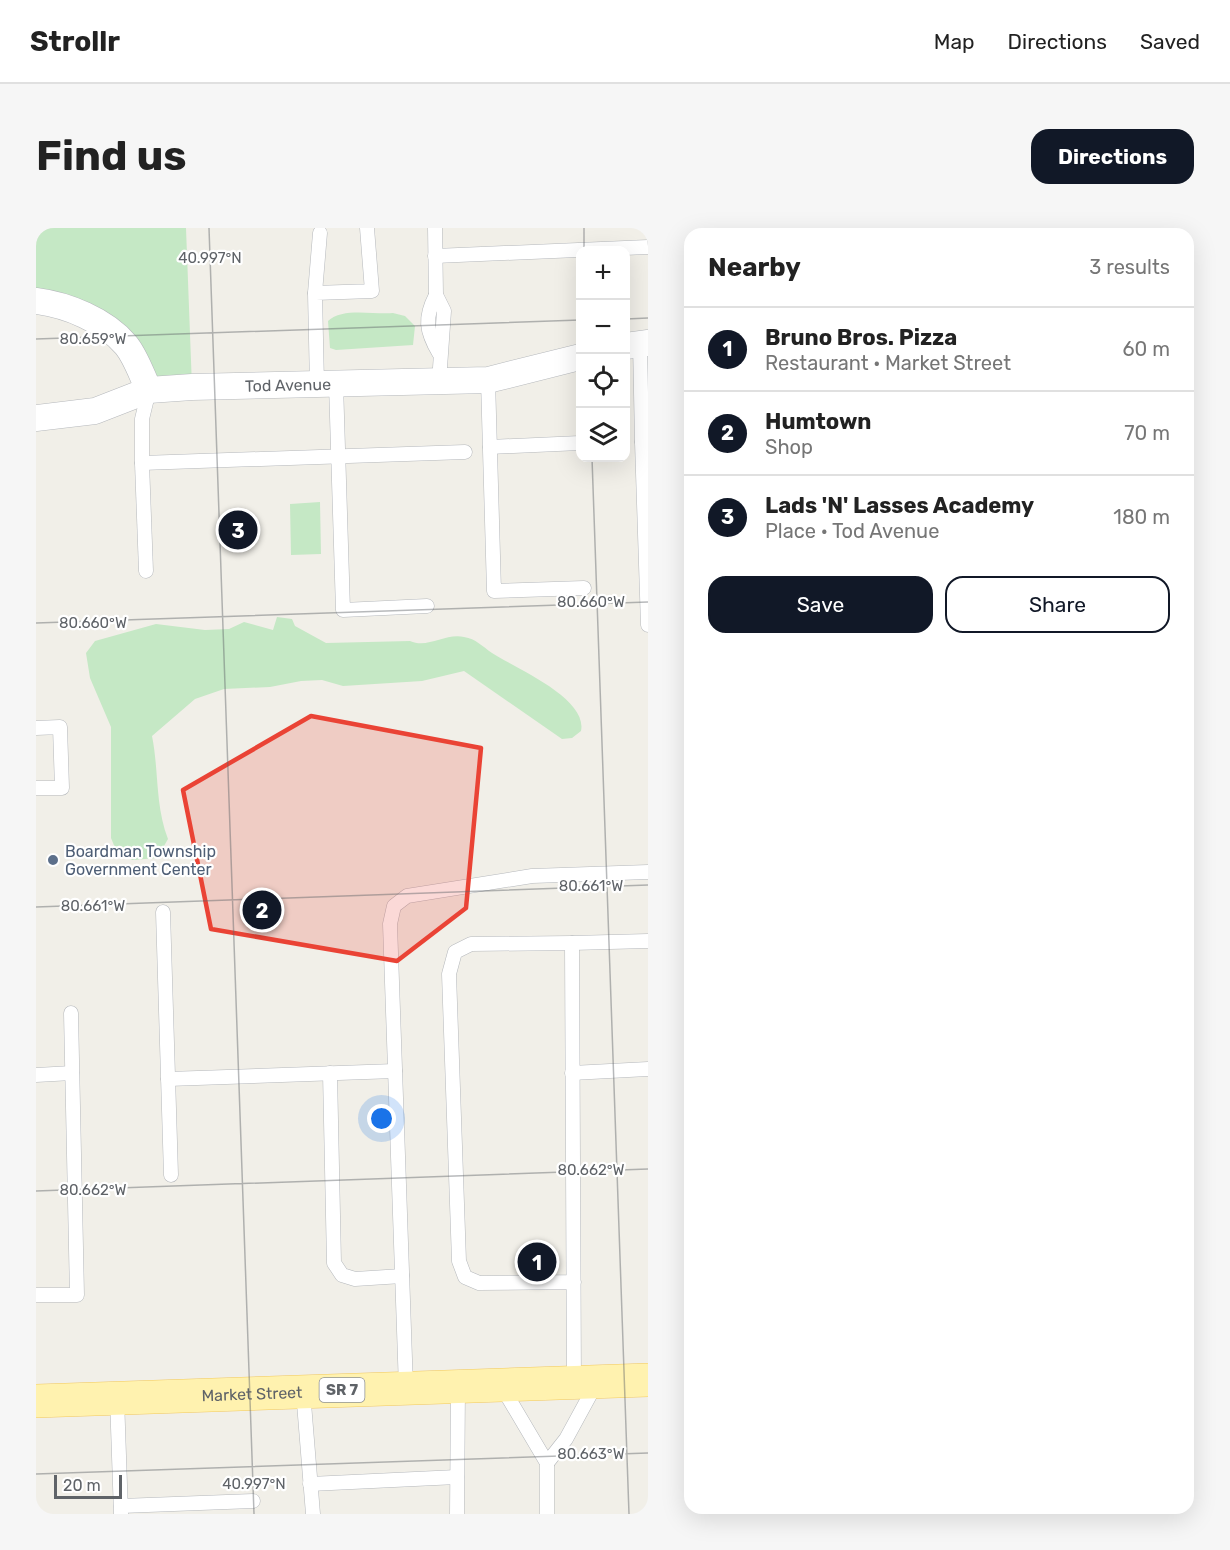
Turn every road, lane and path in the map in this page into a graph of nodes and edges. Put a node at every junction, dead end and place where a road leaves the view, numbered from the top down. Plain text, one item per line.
1 (367, 228) edge
2 (435, 228) edge
3 (320, 233) dead end
4 (648, 248) edge
5 (435, 256) junction
6 (315, 293) junction
7 (36, 300) edge
8 (638, 344) edge
9 (576, 358) edge
10 (488, 380) junction
11 (439, 382) junction
12 (326, 384) junction
13 (148, 390) junction
14 (36, 418) edge
15 (645, 441) edge
16 (576, 443) edge
17 (490, 447) junction
18 (465, 452) dead end
19 (338, 456) junction
20 (142, 463) junction
21 (146, 571) dead end
22 (584, 588) dead end
23 (427, 606) dead end
24 (647, 625) edge
25 (36, 728) edge
26 (36, 788) edge
27 (648, 872) edge
28 (163, 912) dead end
29 (648, 941) edge
30 (572, 943) junction
31 (71, 1013) dead end
32 (648, 1069) edge
33 (395, 1071) junction
34 (72, 1073) junction
35 (330, 1073) junction
36 (572, 1073) junction
37 (36, 1075) edge
38 (168, 1079) junction
39 (171, 1175) dead end
40 (402, 1276) junction
41 (574, 1282) junction
42 (36, 1295) edge
43 (648, 1380) edge
44 (585, 1383) junction
45 (502, 1386) junction
46 (458, 1387) junction
47 (406, 1388) junction
48 (303, 1391) junction
49 (117, 1398) junction
50 (36, 1401) edge
51 (547, 1463) junction
52 (457, 1477) junction
53 (310, 1484) junction
54 (253, 1501) dead end
55 (121, 1510) edge
56 (313, 1514) edge
57 (457, 1514) edge
58 (547, 1514) edge

1 - 6 lane
2 - 5 lane
3 - 6 lane
4 - 5 lane
5 - 11 lane
6 - 12 lane
7 - 13 street
8 - 15 lane
9 - 10 street, Tod Avenue
10 - 11 street, Tod Avenue
10 - 17 lane
11 - 12 street, Tod Avenue
12 - 13 street, Tod Avenue
12 - 19 lane
13 - 14 street, Tod Avenue
13 - 20 lane
15 - 24 lane
16 - 17 lane
17 - 22 lane
18 - 19 lane
19 - 20 lane
19 - 23 lane
20 - 21 lane
25 - 26 lane
27 - 33 lane
28 - 38 lane
29 - 30 lane
30 - 36 lane
30 - 41 lane
31 - 34 lane
32 - 36 lane
33 - 35 lane
33 - 40 lane
34 - 37 lane
34 - 42 lane
35 - 38 lane
35 - 40 lane
36 - 41 lane
38 - 39 lane
40 - 47 lane
41 - 44 lane
43 - 44 main road, Market Street / SR 7
44 - 45 main road, Market Street / SR 7
44 - 51 lane
45 - 46 main road, Market Street / SR 7
45 - 51 lane
46 - 47 main road, Market Street / SR 7
46 - 52 lane
47 - 48 main road, Market Street / SR 7
48 - 49 main road, Market Street / SR 7
48 - 53 lane
49 - 50 main road, Market Street / SR 7
49 - 55 lane
51 - 58 lane
52 - 53 lane
52 - 57 lane
53 - 56 lane
54 - 55 lane

